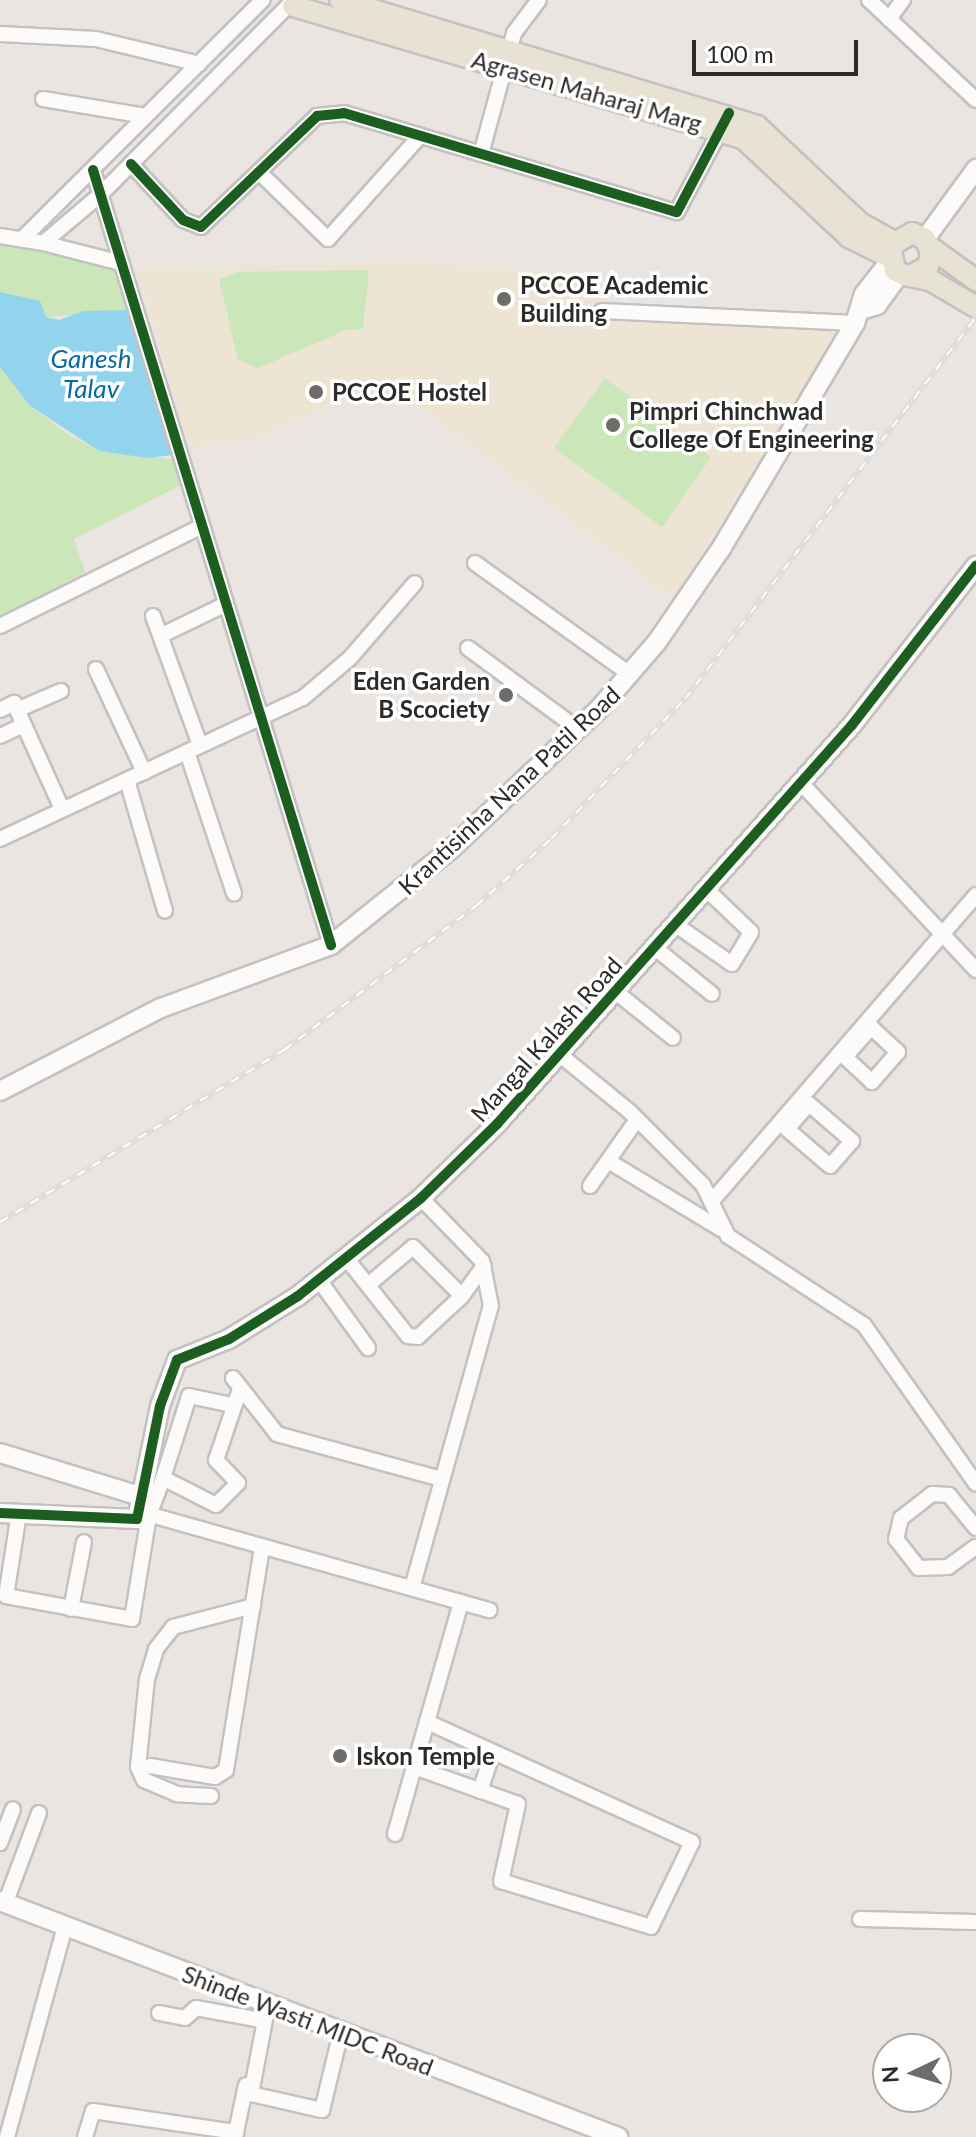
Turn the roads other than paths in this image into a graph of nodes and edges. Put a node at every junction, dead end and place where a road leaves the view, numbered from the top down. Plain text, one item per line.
1 (263, 0) edge
2 (340, 0) edge
3 (539, 0) edge
4 (869, 0) edge
5 (903, 0) edge
6 (292, 3) edge
7 (889, 19) junction
8 (0, 34) edge
9 (506, 58) junction
10 (199, 64) junction
11 (43, 99) dead end
12 (976, 100) edge
13 (146, 116) junction
14 (724, 121) junction
15 (420, 136) junction
16 (481, 154) junction
17 (131, 164) junction
18 (976, 169) edge
19 (93, 170) junction
20 (259, 172) junction
21 (100, 195) junction
22 (0, 236) edge
23 (22, 239) junction
24 (43, 243) junction
25 (928, 243) junction
26 (896, 262) junction
27 (121, 263) junction
28 (976, 280) edge
29 (976, 307) edge
30 (602, 311) dead end
31 (858, 316) junction
32 (202, 526) junction
33 (475, 563) dead end
34 (976, 566) edge
35 (415, 583) dead end
36 (226, 604) junction
37 (153, 616) dead end
38 (0, 626) edge
39 (162, 635) junction
40 (468, 648) dead end
41 (96, 669) dead end
42 (631, 675) junction
43 (61, 691) dead end
44 (0, 710) edge
45 (17, 710) junction
46 (261, 717) junction
47 (24, 725) junction
48 (578, 729) junction
49 (0, 736) edge
50 (194, 749) junction
51 (144, 772) junction
52 (127, 780) junction
53 (801, 783) junction
54 (62, 809) junction
55 (0, 839) edge
56 (707, 890) junction
57 (234, 893) dead end
58 (976, 895) edge
59 (165, 911) dead end
60 (676, 925) junction
61 (942, 934) junction
62 (331, 945) junction
63 (655, 948) junction
64 (976, 970) edge
65 (616, 992) junction
66 (712, 994) dead end
67 (865, 1027) junction
68 (673, 1038) dead end
69 (843, 1052) junction
70 (559, 1054) junction
71 (0, 1091) edge
72 (636, 1121) junction
73 (784, 1122) junction
74 (610, 1162) junction
75 (590, 1186) dead end
76 (421, 1198) junction
77 (712, 1201) junction
78 (721, 1229) junction
79 (347, 1259) junction
80 (484, 1266) junction
81 (319, 1280) junction
82 (368, 1285) junction
83 (462, 1296) junction
84 (368, 1348) dead end
85 (232, 1405) junction
86 (0, 1453) edge
87 (163, 1478) junction
88 (442, 1479) junction
89 (976, 1484) edge
90 (145, 1508) junction
91 (0, 1513) edge
92 (19, 1513) junction
93 (973, 1516) edge
94 (84, 1542) dead end
95 (976, 1547) edge
96 (262, 1548) junction
97 (412, 1588) junction
98 (461, 1602) junction
99 (253, 1606) junction
100 (71, 1609) junction
101 (490, 1610) dead end
102 (427, 1722) junction
103 (493, 1752) junction
104 (150, 1766) dead end
105 (414, 1767) junction
106 (480, 1791) junction
107 (211, 1796) dead end
108 (13, 1809) dead end
109 (39, 1813) dead end
110 (395, 1834) dead end
111 (0, 1843) edge
112 (6, 1884) edge
113 (3, 1902) edge
114 (860, 1919) dead end
115 (976, 1922) edge
116 (65, 1926) junction
117 (264, 2009) junction
118 (159, 2013) dead end
119 (341, 2032) junction
120 (216, 2133) edge
121 (236, 2134) edge
122 (7, 2137) edge
123 (85, 2137) edge
124 (618, 2137) edge

1 - 10 street
2 - 9 main road, Agrasen Maharaj Marg
3 - 9 street
4 - 7 street
5 - 7 street
6 - 9 main road, Agrasen Maharaj Marg
6 - 17 street
7 - 12 street
8 - 10 street
9 - 14 main road, Agrasen Maharaj Marg
9 - 16 street
10 - 13 street
11 - 13 street
13 - 19 street
14 - 16 street
14 - 26 main road, Agrasen Maharaj Marg
15 - 16 street
15 - 20 street
15 - 20 street
17 - 20 street
17 - 21 street
18 - 25 street
19 - 21 street
19 - 23 street
21 - 24 street
21 - 27 street
22 - 23 street
23 - 24 street
24 - 27 street
25 - 26 main road
25 - 26 main road
25 - 28 main road
26 - 29 main road, Agrasen Maharaj Marg
26 - 31 street, Krantisinha Nana Patil Road
27 - 32 street
30 - 31 street
31 - 42 street, Krantisinha Nana Patil Road
32 - 36 street
32 - 38 street
33 - 42 street
34 - 53 street, Mangal Kalash Road
35 - 46 street
36 - 39 street
36 - 46 street
37 - 39 street
39 - 50 street
40 - 48 street
41 - 51 street
42 - 48 street, Krantisinha Nana Patil Road
43 - 45 street
44 - 45 street
45 - 47 street
46 - 50 street
46 - 62 street
47 - 49 street
47 - 54 street
48 - 62 street, Krantisinha Nana Patil Road
50 - 51 street
50 - 57 street
51 - 52 street
52 - 54 street
52 - 59 street
53 - 56 street, Mangal Kalash Road
53 - 61 street
54 - 55 street
56 - 60 street, Mangal Kalash Road
56 - 60 street
58 - 61 street
60 - 63 street, Mangal Kalash Road
61 - 64 street
61 - 67 street
62 - 71 street, Krantisinha Nana Patil Road
63 - 65 street, Mangal Kalash Road
63 - 66 street
65 - 68 street
65 - 70 street, Mangal Kalash Road
67 - 69 street
67 - 69 street
69 - 73 street
70 - 72 street
70 - 76 street, Mangal Kalash Road
72 - 74 street
72 - 77 street
73 - 73 street
73 - 77 street
74 - 75 street
74 - 78 street
76 - 79 street, Mangal Kalash Road
76 - 80 street
77 - 78 street
78 - 89 street
79 - 81 street, Mangal Kalash Road
79 - 82 street
80 - 83 street
80 - 88 street
81 - 84 street
81 - 90 street, Mangal Kalash Road
82 - 83 street
82 - 83 street
85 - 87 street
85 - 87 street
85 - 88 street
86 - 90 street
87 - 90 street
88 - 97 street
90 - 92 street
90 - 96 street
90 - 100 street
91 - 92 street
92 - 100 street
93 - 95 street
94 - 100 street
96 - 97 street
96 - 99 street
97 - 98 street
98 - 101 street
98 - 102 street
99 - 104 street
99 - 107 street
102 - 103 street
102 - 105 street
103 - 106 street
103 - 106 street
105 - 106 street
105 - 110 street
108 - 111 street
109 - 112 street
112 - 113 street
113 - 116 street, Shinde Wasti MIDC Road
114 - 115 street
116 - 117 street, Shinde Wasti MIDC Road
116 - 122 street
117 - 118 street
117 - 119 street, Shinde Wasti MIDC Road
117 - 119 street
117 - 121 street
119 - 124 street, Shinde Wasti MIDC Road
120 - 121 street
120 - 123 street

